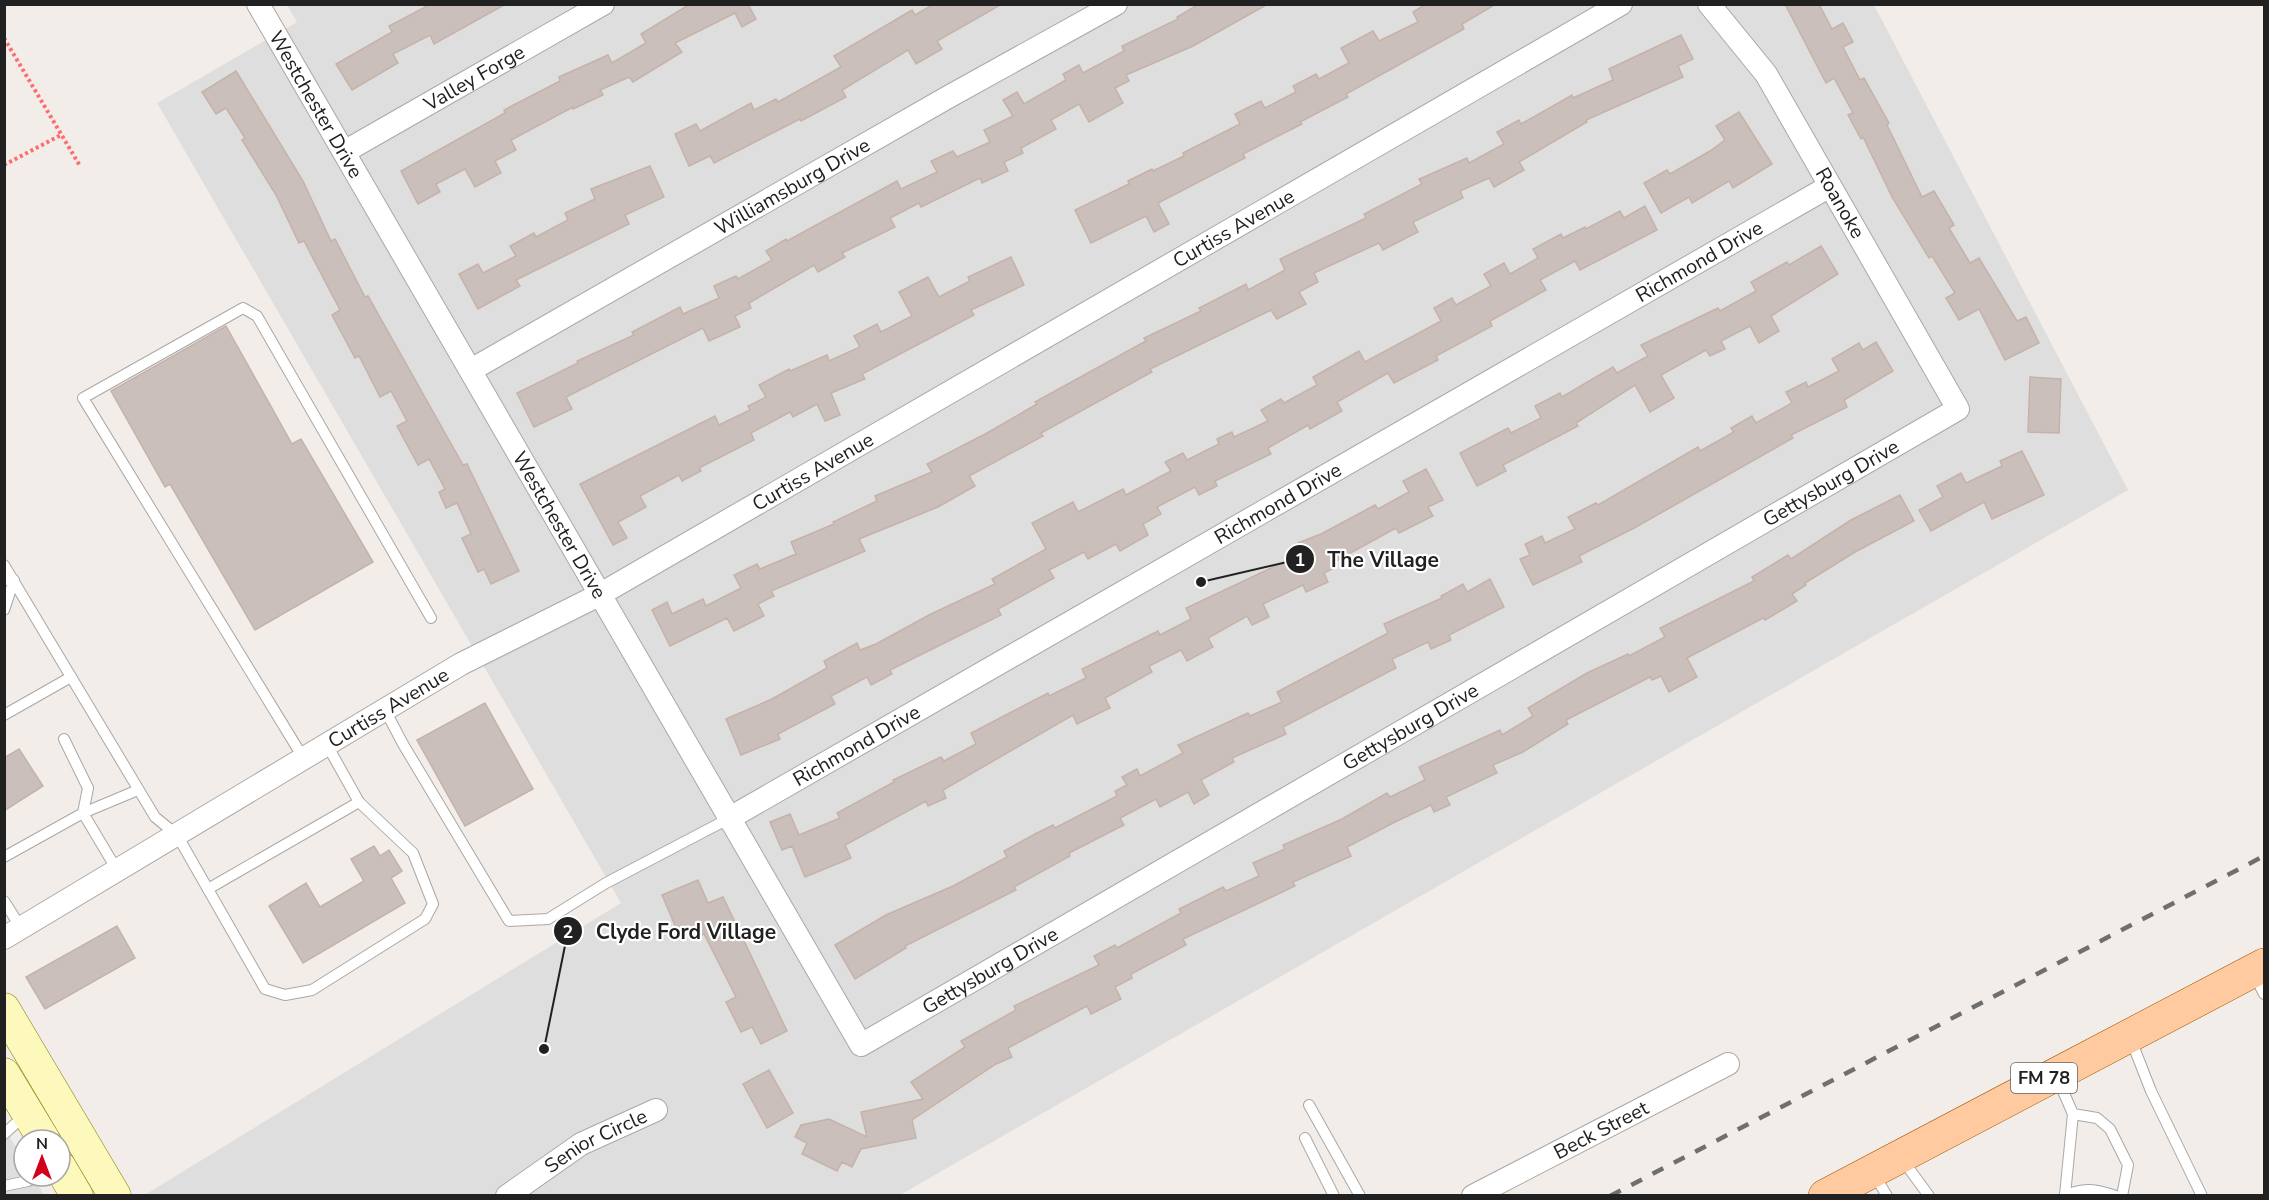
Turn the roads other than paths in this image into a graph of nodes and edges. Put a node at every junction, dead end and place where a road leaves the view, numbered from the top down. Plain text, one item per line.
1 (258, 4) edge
2 (603, 4) edge
3 (1116, 4) edge
4 (1621, 4) edge
5 (1709, 4) edge
6 (344, 152) junction
7 (1830, 186) junction
8 (471, 370) junction
9 (1958, 410) joint
10 (4, 565) edge
11 (9, 580) edge
12 (599, 595) junction
13 (4, 610) edge
14 (431, 618) dead end
15 (71, 677) junction
16 (385, 710) junction
17 (4, 716) edge
18 (64, 739) dead end
19 (327, 745) junction
20 (304, 759) junction
21 (138, 790) junction
22 (359, 802) junction
23 (83, 813) junction
24 (728, 819) junction
25 (177, 835) junction
26 (4, 857) edge
27 (117, 870) junction
28 (208, 889) junction
29 (4, 901) edge
30 (13, 933) edge
31 (2260, 976) edge
32 (4, 1009) edge
33 (2128, 1034) junction
34 (861, 1045) joint
35 (1728, 1064) dead end
36 (19, 1072) edge
37 (2056, 1072) junction
38 (1309, 1105) dead end
39 (656, 1110) dead end
40 (28, 1112) junction
41 (2073, 1113) junction
42 (37, 1128) edge
43 (4, 1134) edge
44 (1305, 1138) dead end
45 (86, 1147) junction
46 (72, 1157) edge
47 (1886, 1174) edge
48 (2064, 1195) edge
49 (115, 1196) edge
50 (507, 1196) edge
51 (1334, 1196) edge
52 (1360, 1196) edge
53 (1473, 1196) edge
54 (1825, 1196) edge
55 (1929, 1196) edge
56 (2115, 1196) edge
57 (2122, 1196) edge
58 (2202, 1196) edge

1 - 6 street, Westchester Drive
2 - 6 street, Valley Forge
3 - 8 street, Williamsburg Drive
4 - 12 street, Curtiss Avenue
5 - 7 street, Roanoke
6 - 8 street, Westchester Drive
7 - 9 street, Roanoke
7 - 24 street, Richmond Drive
8 - 12 street, Westchester Drive
9 - 34 street, Gettysburg Drive
10 - 11 lane
11 - 13 lane
11 - 15 lane
12 - 16 street, Curtiss Avenue
12 - 24 street, Westchester Drive
14 - 20 lane
15 - 17 lane
15 - 21 lane
16 - 19 street, Curtiss Avenue
16 - 24 lane
18 - 23 lane
19 - 20 street, Curtiss Avenue
19 - 22 lane
20 - 25 street, Curtiss Avenue
21 - 23 lane
21 - 25 lane
22 - 28 lane
22 - 28 lane
23 - 26 lane
23 - 27 lane
24 - 34 street, Westchester Drive
25 - 27 street, Curtiss Avenue
25 - 28 lane
27 - 30 street, Curtiss Avenue
29 - 30 lane
31 - 33 main road, FM 78
32 - 36 main road
33 - 37 main road, FM 78
33 - 58 lane
35 - 53 street, Beck Street
36 - 40 main road
36 - 45 main road
37 - 41 lane
37 - 47 main road, FM 78
38 - 52 lane
39 - 50 street, Senior Circle
40 - 42 main road
40 - 43 lane
41 - 48 lane
41 - 57 lane
44 - 51 lane
45 - 46 main road
45 - 49 main road
47 - 54 main road, FM 78
47 - 55 lane
48 - 56 lane

